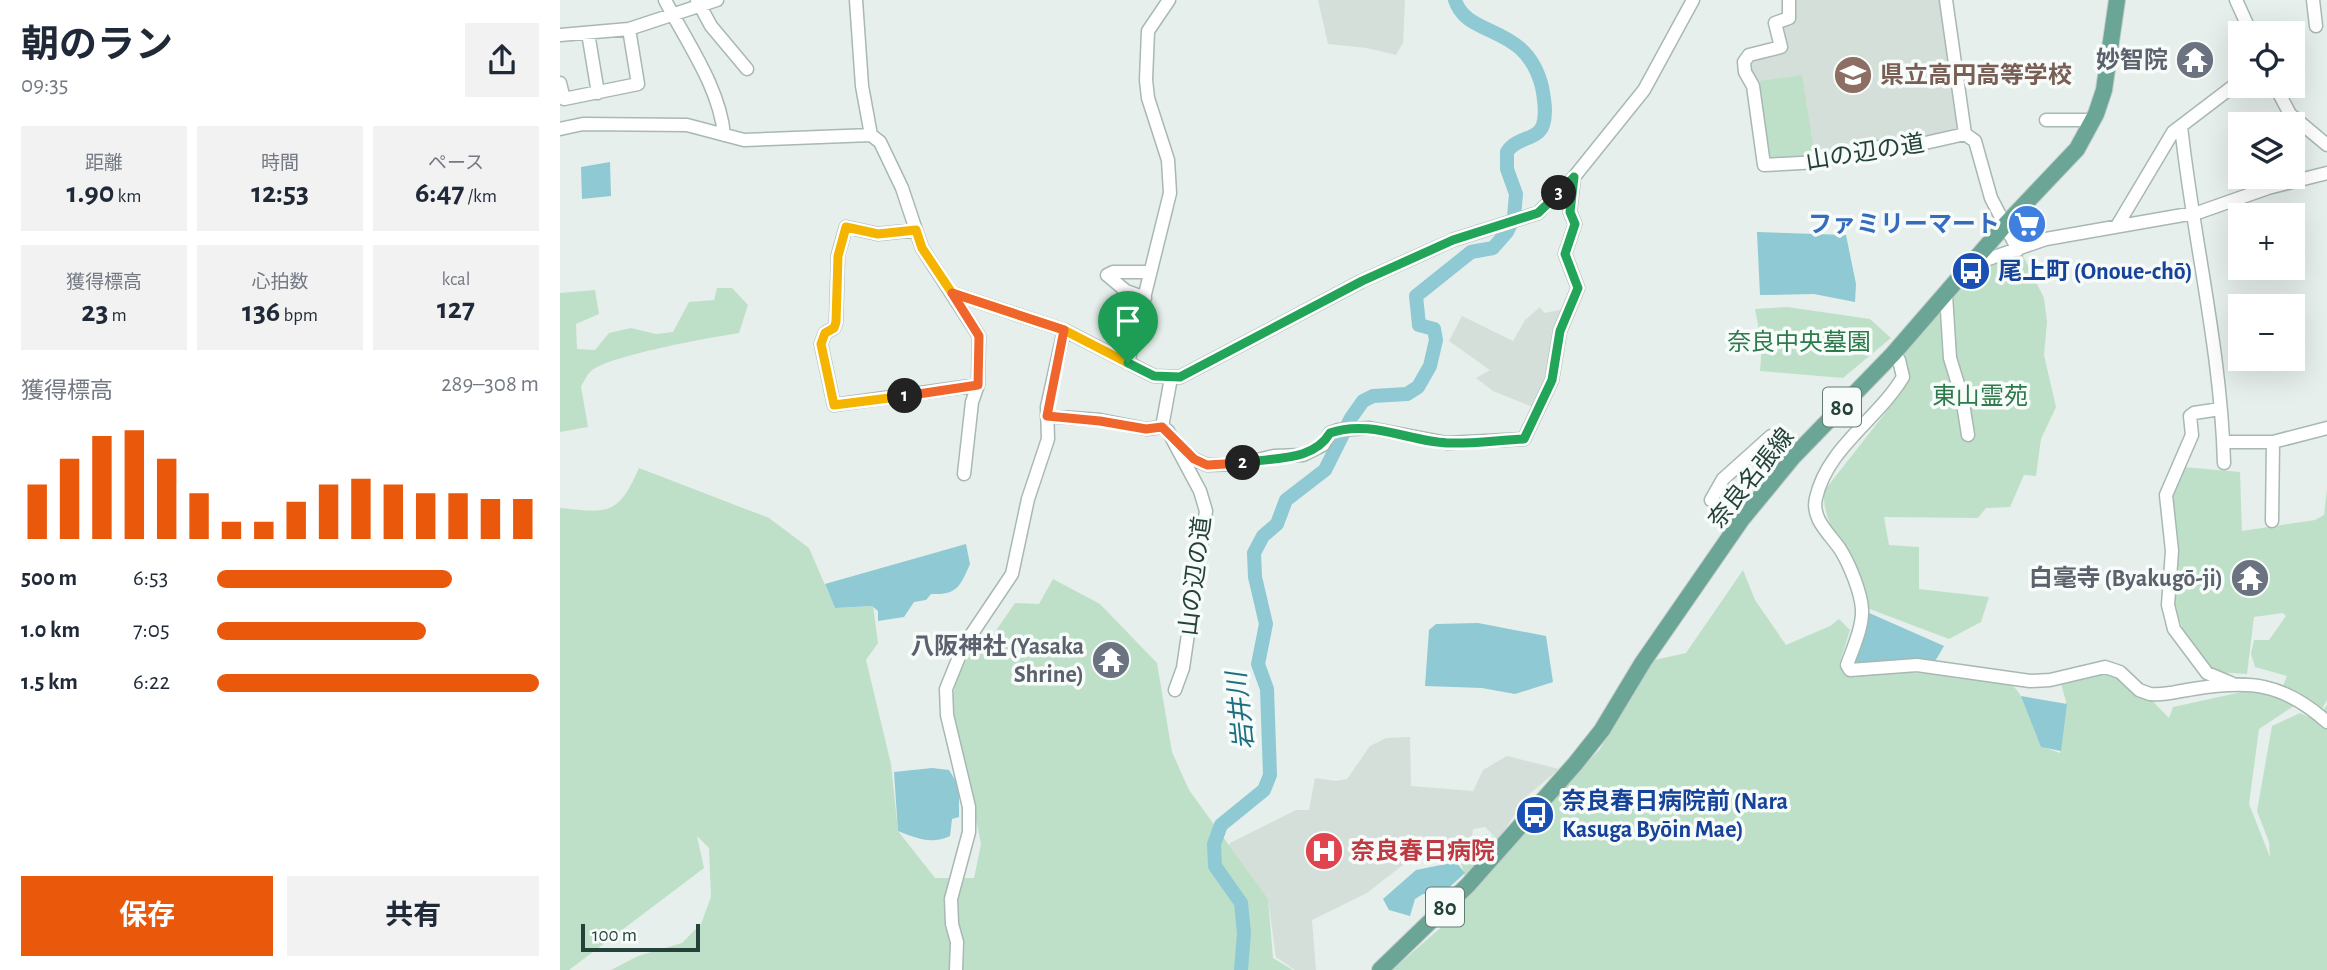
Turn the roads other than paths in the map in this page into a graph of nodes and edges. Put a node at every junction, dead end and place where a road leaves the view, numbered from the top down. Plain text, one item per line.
1 (664, 0) edge
2 (717, 0) edge
3 (856, 0) edge
4 (1169, 0) edge
5 (1693, 0) edge
6 (1789, 0) edge
7 (1946, 0) edge
8 (2117, 0) edge
9 (2236, 0) edge
10 (2313, 0) edge
11 (698, 4) edge
12 (673, 16) junction
13 (2246, 21) edge
14 (2316, 26) dead end
15 (629, 29) junction
16 (588, 33) junction
17 (560, 35) edge
18 (747, 69) dead end
19 (560, 83) edge
20 (2228, 90) edge
21 (598, 93) junction
22 (2281, 98) edge
23 (2046, 120) dead end
24 (2093, 120) junction
25 (2180, 126) junction
26 (560, 130) edge
27 (1965, 134) junction
28 (724, 135) junction
29 (871, 135) junction
30 (2327, 145) edge
31 (2327, 173) edge
32 (1574, 177) junction
33 (2192, 213) junction
34 (2004, 226) junction
35 (2117, 226) junction
36 (916, 230) junction
37 (2018, 250) junction
38 (1971, 265) junction
39 (1150, 272) junction
40 (952, 293) junction
41 (1946, 295) junction
42 (1145, 298) junction
43 (1064, 330) junction
44 (1893, 354) junction
45 (1128, 363) junction
46 (1171, 378) junction
47 (978, 385) junction
48 (2220, 409) junction
49 (1047, 416) junction
50 (1162, 427) junction
51 (2327, 428) edge
52 (1968, 435) dead end
53 (1174, 441) junction
54 (2223, 442) junction
55 (2273, 442) junction
56 (1793, 457) junction
57 (2224, 463) dead end
58 (964, 474) dead end
59 (1712, 500) dead end
60 (2272, 521) dead end
61 (2231, 683) junction
62 (1175, 690) dead end
63 (2327, 722) edge
64 (956, 970) edge
65 (1380, 970) edge

1 - 12 street
2 - 11 street
3 - 29 street
4 - 39 street
5 - 32 street
6 - 27 street, 山の辺の道
7 - 27 street
8 - 24 main road, 奈良名張線 / 80
9 - 13 street
10 - 14 street
11 - 12 street
11 - 18 street
12 - 15 street
12 - 28 street
15 - 16 street
15 - 21 street
16 - 17 street
16 - 21 street
19 - 21 street
20 - 25 street
22 - 30 street
23 - 24 street
24 - 34 main road, 奈良名張線 / 80
25 - 33 street
25 - 35 street
26 - 28 street
27 - 34 street
28 - 29 street
29 - 36 street
31 - 33 street
32 - 46 street
32 - 53 street
33 - 35 street
33 - 48 street
34 - 37 street
34 - 38 main road, 奈良名張線 / 80
35 - 37 street
36 - 40 street
36 - 47 street
37 - 38 street
38 - 41 main road, 奈良名張線 / 80
39 - 42 street
39 - 42 street
40 - 43 street
40 - 47 street
41 - 44 main road, 奈良名張線 / 80
41 - 52 street
42 - 45 street
43 - 45 street
43 - 49 street
44 - 56 main road, 奈良名張線 / 80
44 - 61 street
45 - 46 street
46 - 50 street
47 - 58 street
48 - 54 street
48 - 61 street
49 - 50 street
49 - 64 street
50 - 53 street
51 - 55 street
53 - 62 street, 山の辺の道
54 - 55 street
54 - 57 street
55 - 60 street
56 - 59 street
56 - 65 main road, 奈良名張線 / 80
61 - 63 street

